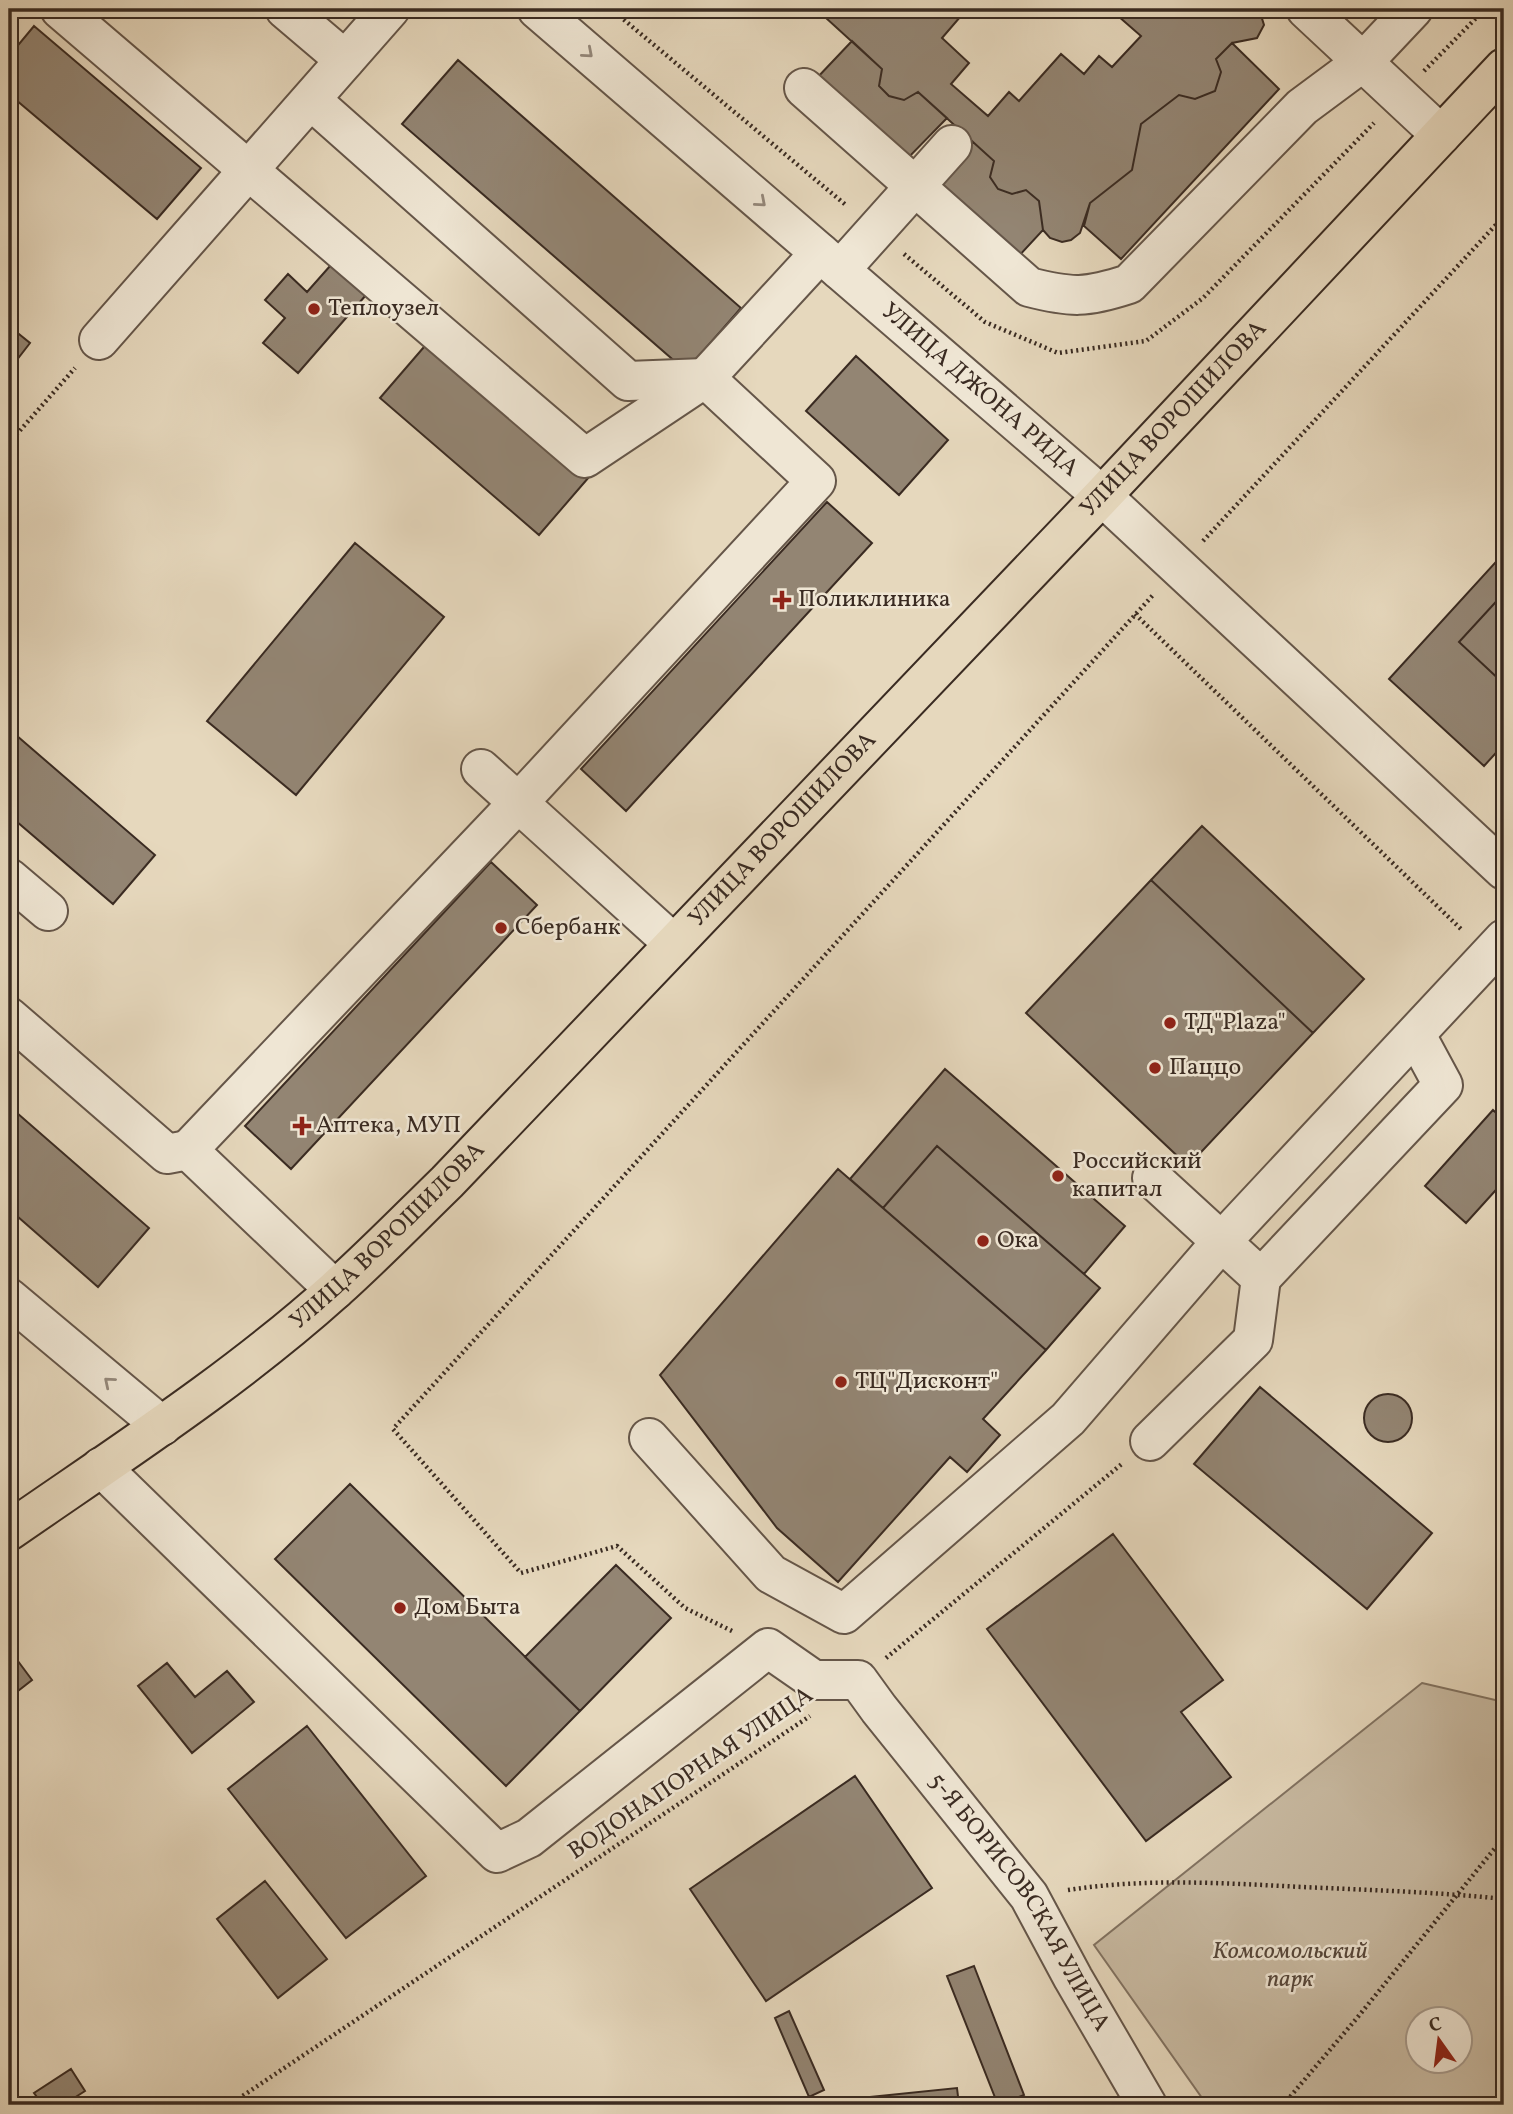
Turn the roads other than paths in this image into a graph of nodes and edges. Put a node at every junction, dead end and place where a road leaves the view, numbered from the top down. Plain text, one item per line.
1 (60, 9) edge
2 (285, 9) edge
3 (390, 9) edge
4 (537, 9) edge
5 (1306, 9) edge
6 (1413, 9) edge
7 (345, 60) junction
8 (1364, 61) junction
9 (1504, 68) edge
10 (804, 88) dead end
11 (311, 100) junction
12 (1441, 135) junction
13 (952, 145) dead end
14 (249, 170) junction
15 (915, 186) junction
16 (830, 262) junction
17 (99, 340) road end
18 (705, 378) junction
19 (1102, 496) junction
20 (481, 769) dead end
21 (518, 803) junction
22 (1504, 870) edge
23 (9, 878) edge
24 (48, 911) dead end
25 (674, 944) junction
26 (1497, 947) edge
27 (9, 1017) edge
28 (1416, 1035) junction
29 (188, 1150) junction
30 (1152, 1178) dead end
31 (1222, 1241) junction
32 (1261, 1278) junction
33 (335, 1290) junction
34 (9, 1298) edge
35 (162, 1426) junction
36 (649, 1438) dead end
37 (1150, 1441) road end
38 (101, 1466) junction
39 (9, 1531) edge
40 (1147, 2105) edge

1 - 14 street
2 - 7 street
3 - 7 street
4 -> 16 street, УЛИЦА ДЖОНА РИДА
5 - 8 street
6 - 8 street
7 - 11 street
8 - 12 street
8 - 15 street
9 - 12 main road, УЛИЦА ВОРОШИЛОВА
10 - 15 street
11 - 14 street
11 - 18 street
12 - 19 main road, УЛИЦА ВОРОШИЛОВА
13 - 15 street
14 - 17 street
14 - 18 street
15 - 16 street
16 - 18 street
16 - 19 street, УЛИЦА ДЖОНА РИДА
18 - 21 street
19 - 22 street, УЛИЦА ДЖОНА РИДА
19 - 25 main road, УЛИЦА ВОРОШИЛОВА
20 - 21 street
21 - 25 street
21 - 29 street
23 - 24 street
25 - 33 main road, УЛИЦА ВОРОШИЛОВА
26 - 28 street
27 - 29 street
28 - 31 street
28 - 32 street
29 - 33 street
30 - 31 street
31 - 32 street
31 - 36 street
32 - 37 street
33 - 35 main road, УЛИЦА ВОРОШИЛОВА
35 -> 34 street
35 - 38 main road, УЛИЦА ВОРОШИЛОВА
38 - 39 main road, УЛИЦА ВОРОШИЛОВА
38 - 40 street, 5-Я БОРИСОВСКАЯ УЛИЦА

